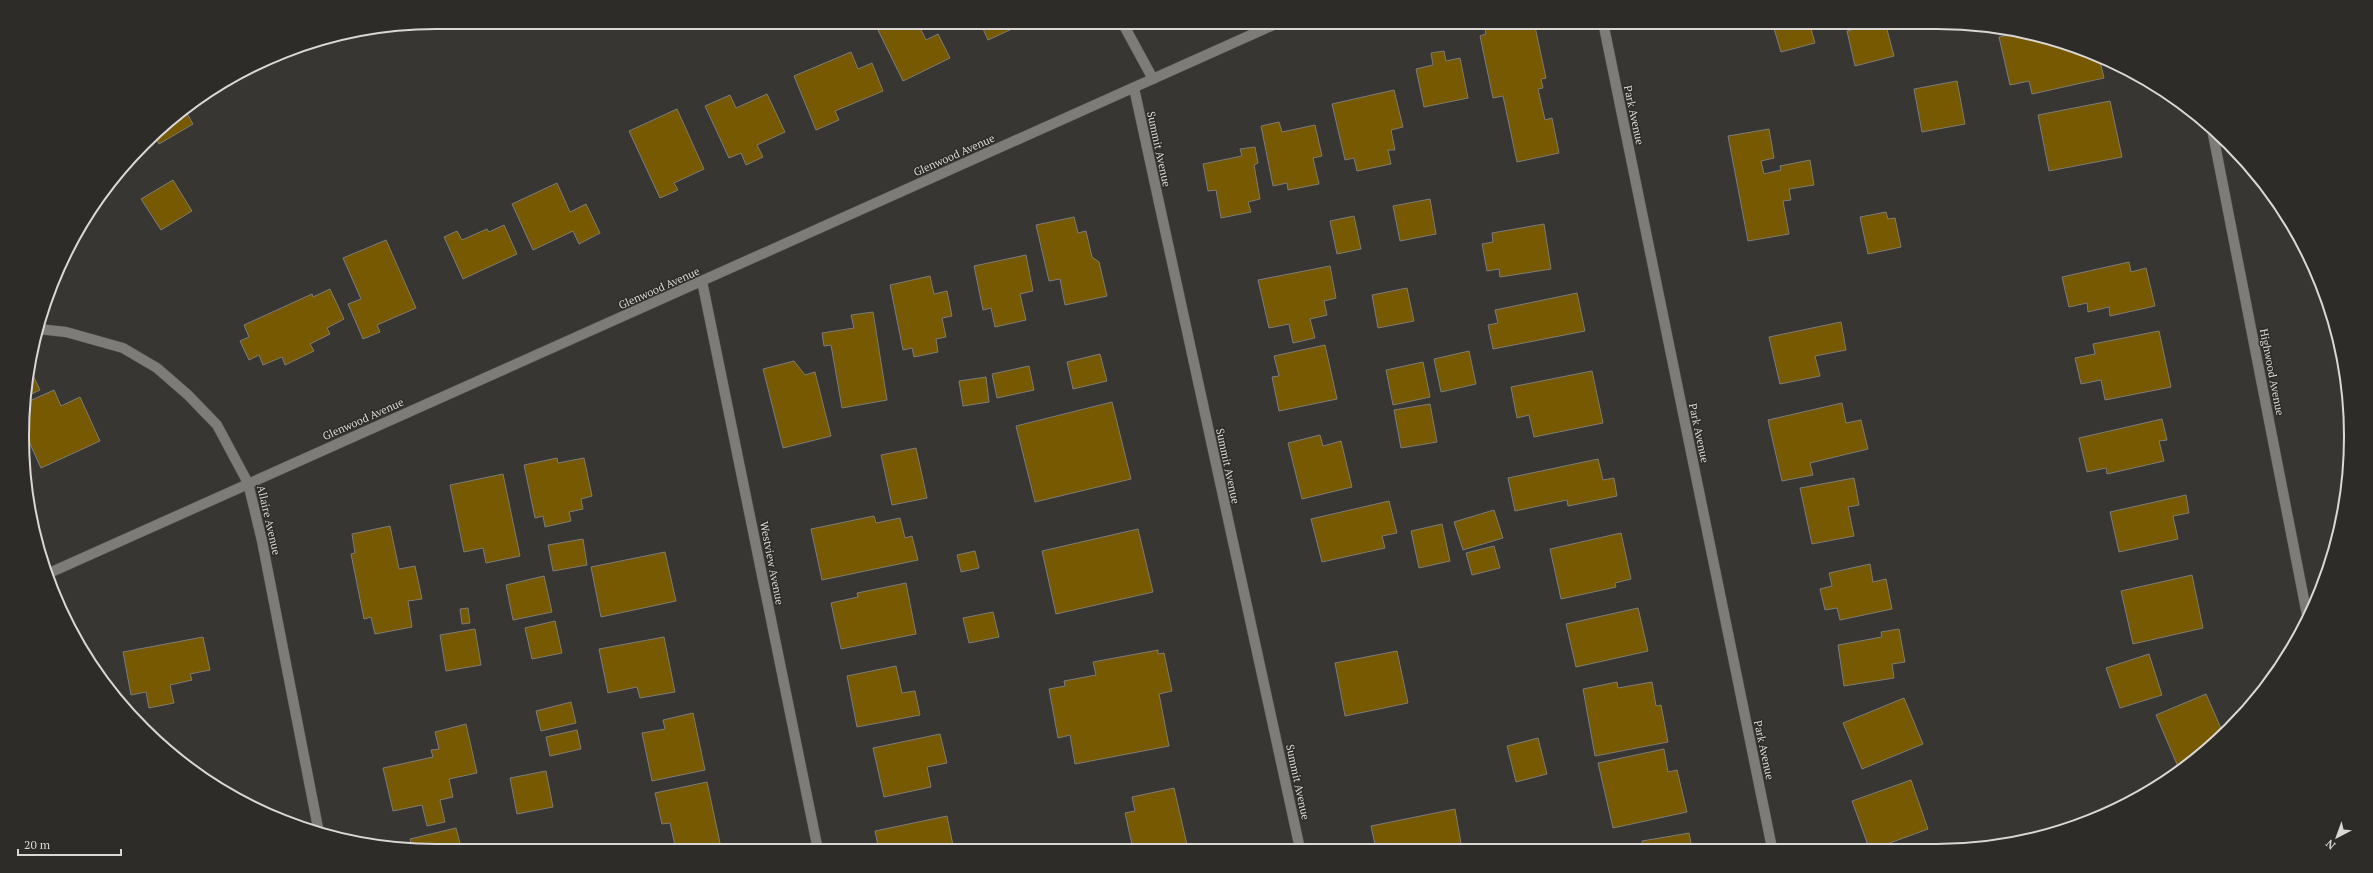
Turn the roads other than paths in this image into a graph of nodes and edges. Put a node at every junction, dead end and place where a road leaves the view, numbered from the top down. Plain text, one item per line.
1 (1126, 29) edge
2 (1264, 29) edge
3 (1604, 29) edge
4 (1153, 79) junction
5 (1134, 88) junction
6 (2214, 138) edge
7 (702, 281) junction
8 (43, 330) edge
9 (248, 483) junction
10 (53, 571) edge
11 (2306, 608) edge
12 (318, 826) edge
13 (817, 844) edge
14 (1299, 844) edge
15 (1771, 844) edge

1 - 4 street
2 - 4 street, Glenwood Avenue
3 - 15 street, Park Avenue
4 - 5 street, Glenwood Avenue
5 - 7 street, Glenwood Avenue
5 - 14 street, Summit Avenue
6 - 11 street, Highwood Avenue
7 - 9 street, Glenwood Avenue
7 - 13 street, Westview Avenue
8 - 9 street, Allaire Avenue
9 - 10 street, Glenwood Avenue
9 - 12 street, Allaire Avenue

